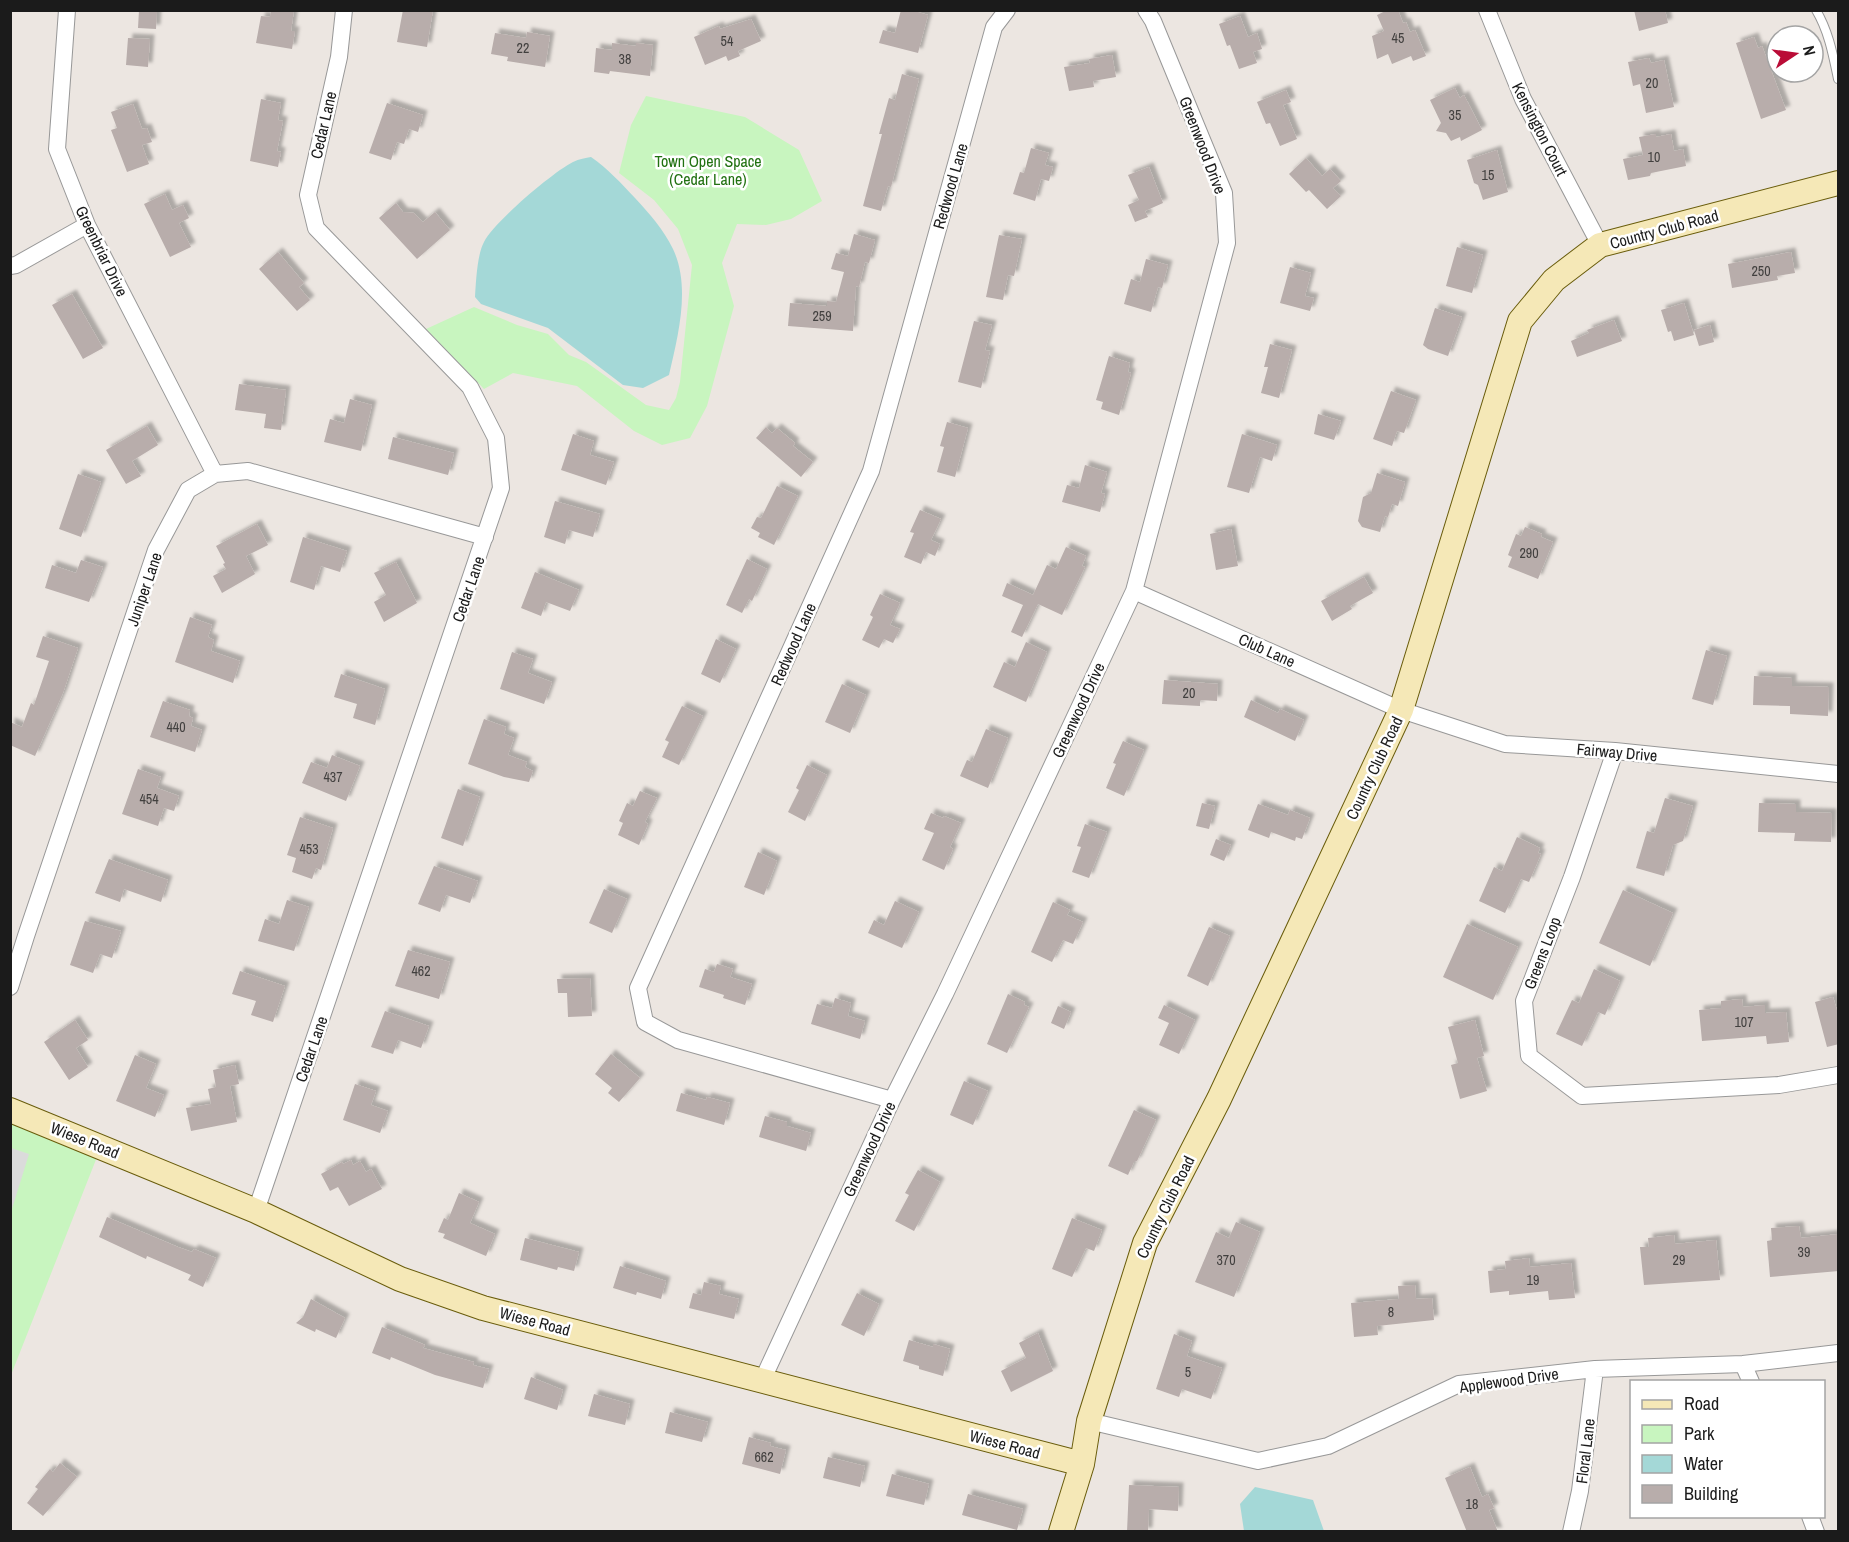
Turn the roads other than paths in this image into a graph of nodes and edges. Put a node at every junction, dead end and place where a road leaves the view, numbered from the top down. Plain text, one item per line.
1 (67, 10) edge
2 (344, 10) edge
3 (1007, 10) edge
4 (1146, 10) edge
5 (1486, 10) edge
6 (1816, 10) edge
7 (1839, 79) edge
8 (1839, 183) edge
9 (87, 225) junction
10 (1600, 245) junction
11 (10, 266) edge
12 (215, 474) junction
13 (485, 537) junction
14 (1134, 591) junction
15 (1401, 710) junction
16 (1615, 751) junction
17 (1839, 774) edge
18 (10, 987) edge
19 (1839, 1075) edge
20 (892, 1100) junction
21 (10, 1110) edge
22 (256, 1211) junction
23 (1839, 1353) edge
24 (1743, 1364) junction
25 (1595, 1369) junction
26 (1750, 1380) edge
27 (762, 1381) junction
28 (1089, 1421) junction
29 (1082, 1464) junction
30 (1061, 1532) edge
31 (1571, 1532) edge

1 - 9 street, Greenbriar Drive
2 - 13 street, Cedar Lane
3 - 20 street, Redwood Lane
4 - 14 street, Greenwood Drive
5 - 10 street, Kensington Court
6 - 7 lane
8 - 10 street, Country Club Road
9 - 11 street
9 - 12 street, Greenbriar Drive
10 - 15 street, Country Club Road
12 - 13 street, Juniper Lane
12 - 18 street, Juniper Lane
13 - 22 street, Cedar Lane
14 - 15 street, Club Lane
14 - 20 street, Greenwood Drive
15 - 16 street, Fairway Drive
15 - 28 street, Country Club Road
16 - 17 street, Fairway Drive
16 - 19 street, Greens Loop
20 - 27 street, Greenwood Drive
21 - 22 street, Wiese Road
22 - 27 street, Wiese Road
23 - 24 street, Applewood Drive
24 - 25 street, Applewood Drive
24 - 26 street
25 - 28 street, Applewood Drive
25 - 31 street, Floral Lane
27 - 29 street, Wiese Road
28 - 29 street, Country Club Road
29 - 30 street, Country Club Road

